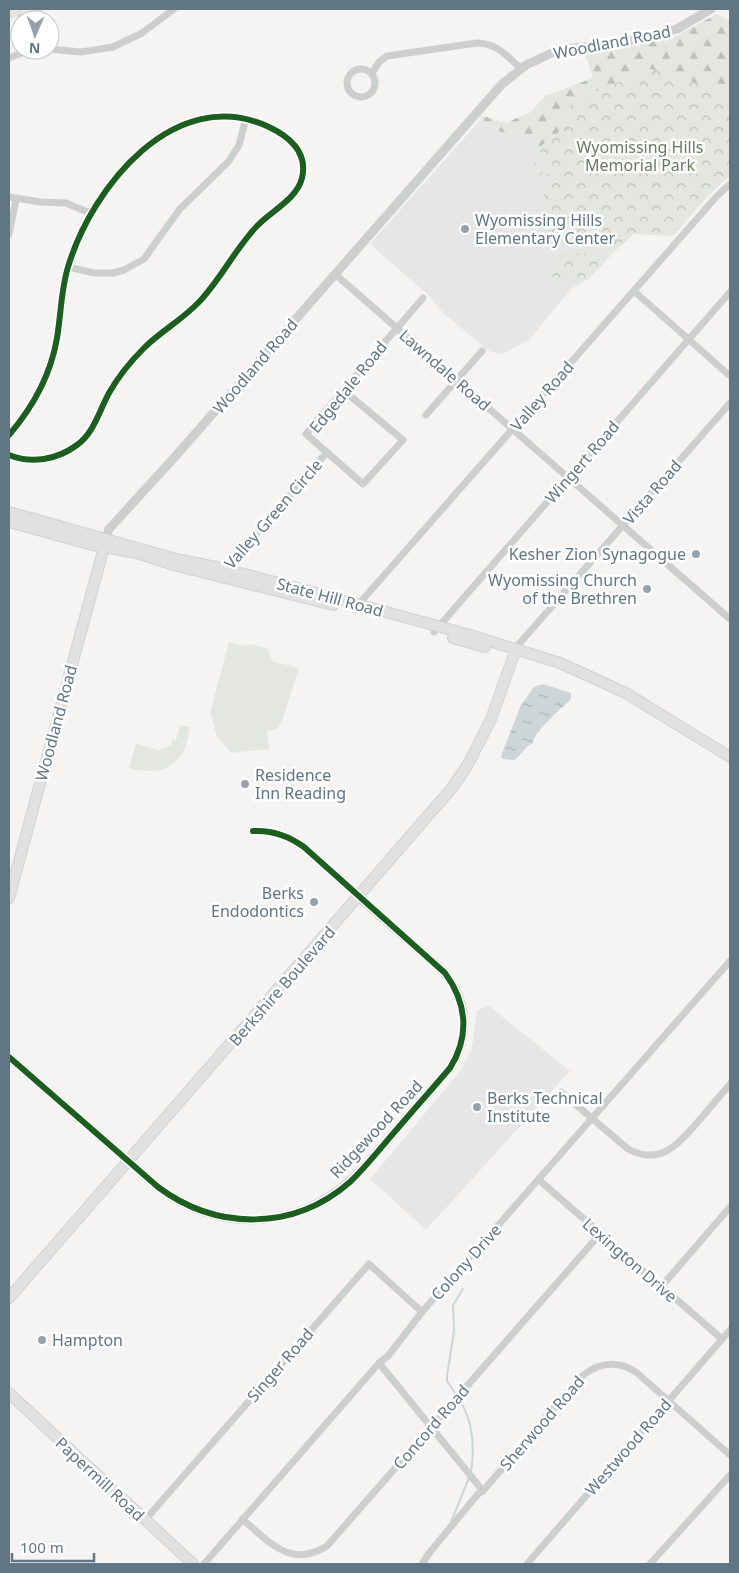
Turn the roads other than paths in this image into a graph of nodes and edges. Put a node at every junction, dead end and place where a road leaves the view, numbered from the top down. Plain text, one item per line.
1 (174, 9) edge
2 (711, 9) edge
3 (60, 50) edge
4 (521, 69) junction
5 (372, 73) junction
6 (246, 118) junction
7 (730, 184) edge
8 (12, 199) edge
9 (90, 213) junction
10 (9, 234) edge
11 (68, 267) junction
12 (335, 274) junction
13 (634, 291) junction
14 (730, 292) edge
15 (423, 298) dead end
16 (397, 328) junction
17 (689, 340) junction
18 (482, 351) dead end
19 (730, 376) edge
20 (456, 380) junction
21 (344, 390) junction
22 (730, 403) edge
23 (426, 415) dead end
24 (512, 430) junction
25 (9, 435) edge
26 (327, 452) junction
27 (9, 455) edge
28 (568, 478) junction
29 (9, 512) edge
30 (9, 522) edge
31 (622, 526) junction
32 (105, 543) junction
33 (223, 573) junction
34 (357, 608) junction
35 (730, 619) edge
36 (435, 629) junction
37 (515, 652) junction
38 (728, 754) edge
39 (253, 831) dead end
40 (359, 897) junction
41 (9, 898) edge
42 (730, 961) edge
43 (9, 1057) edge
44 (730, 1084) edge
45 (561, 1092) dead end
46 (592, 1119) junction
47 (128, 1162) junction
48 (539, 1180) junction
49 (730, 1207) edge
50 (600, 1234) junction
51 (661, 1287) junction
52 (9, 1298) edge
53 (422, 1312) junction
54 (730, 1330) edge
55 (722, 1340) junction
56 (379, 1363) junction
57 (9, 1393) edge
58 (669, 1401) junction
59 (431, 1427) junction
60 (730, 1455) edge
61 (730, 1475) edge
62 (483, 1491) junction
63 (242, 1519) junction
64 (146, 1520) junction
65 (193, 1564) edge
66 (204, 1564) edge
67 (422, 1564) edge
68 (527, 1564) edge
69 (650, 1564) edge

1 - 3 street
2 - 4 street, Woodland Road
4 - 5 street
4 - 12 street, Woodland Road
5 - 5 street
6 - 9 street
6 - 11 street
6 - 27 street
7 - 13 street, Valley Road
8 - 9 street
8 - 10 street
9 - 11 street
11 - 25 street
12 - 16 street, Lawndale Road
12 - 32 street, Woodland Road
13 - 17 street
13 - 24 street, Valley Road
14 - 17 street, Wingert Road
15 - 16 street, Edgedale Road
16 - 20 street, Lawndale Road
16 - 21 street, Edgedale Road
17 - 19 street
17 - 28 street, Wingert Road
18 - 20 street
20 - 23 street
20 - 24 street, Lawndale Road
21 - 26 street, Edgedale Road
21 - 26 street
22 - 31 street, Vista Road
24 - 28 street, Lawndale Road
24 - 34 street, Valley Road
26 - 33 street, Valley Green Circle
28 - 31 street, Lawndale Road
28 - 36 street, Wingert Road
29 - 32 main road, State Hill Road
30 - 32 main road, State Hill Road
31 - 35 street, Lawndale Road
31 - 37 street, Vista Road
32 - 33 main road, State Hill Road
32 - 41 main road, Woodland Road
33 - 34 main road, State Hill Road
34 - 36 main road, State Hill Road
36 - 37 main road, State Hill Road
37 - 38 main road, State Hill Road
37 - 40 main road, Berkshire Boulevard
39 - 40 street
40 - 47 main road, Berkshire Boulevard
40 - 47 street, Ridgewood Road
42 - 46 street, Colony Drive
43 - 47 street, Ridgewood Road
44 - 46 street
45 - 46 street
46 - 48 street, Colony Drive
47 - 52 main road, Berkshire Boulevard
48 - 50 street, Lexington Drive
48 - 53 street, Colony Drive
49 - 51 street
50 - 51 street, Lexington Drive
50 - 59 street, Concord Road
51 - 55 street, Lexington Drive
53 - 56 street, Colony Drive
53 - 64 street, Singer Road
54 - 55 street, Westwood Road
55 - 58 street, Westwood Road
56 - 59 street
56 - 63 street, Colony Drive
57 - 64 main road, Papermill Road
58 - 60 street, Sherwood Road
58 - 62 street, Sherwood Road
58 - 68 street, Westwood Road
59 - 62 street
59 - 63 street, Concord Road
61 - 69 street
62 - 67 street, Sherwood Road
63 - 66 street, Colony Drive
64 - 65 main road, Papermill Road

